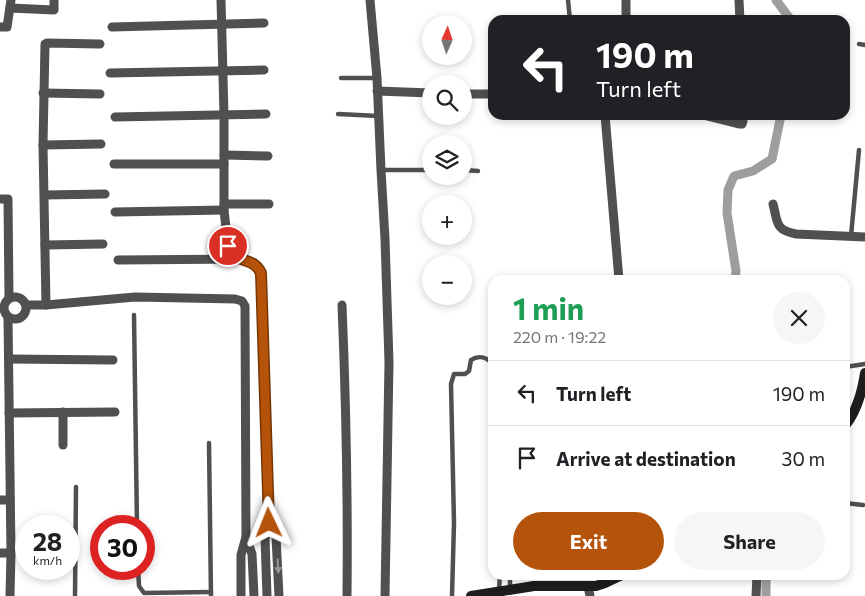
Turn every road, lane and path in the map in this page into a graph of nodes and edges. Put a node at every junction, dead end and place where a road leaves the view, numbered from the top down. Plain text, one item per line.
1 (54, 0) edge
2 (221, 0) edge
3 (370, 0) edge
4 (568, 0) edge
5 (626, 0) edge
6 (739, 0) edge
7 (10, 4) edge
8 (570, 15) edge
9 (626, 15) edge
10 (740, 15) edge
11 (264, 23) dead end
12 (221, 24) junction
13 (112, 26) dead end
14 (0, 27) edge
15 (100, 44) dead end
16 (859, 44) dead end
17 (865, 45) edge
18 (264, 70) dead end
19 (222, 72) junction
20 (110, 73) dead end
21 (341, 78) dead end
22 (377, 78) junction
23 (377, 91) junction
24 (422, 93) edge
25 (44, 94) junction
26 (100, 94) dead end
27 (472, 94) edge
28 (488, 94) edge
29 (266, 114) dead end
30 (338, 114) dead end
31 (224, 115) junction
32 (378, 116) junction
33 (115, 117) dead end
34 (605, 120) edge
35 (723, 120) edge
36 (742, 120) edge
37 (101, 144) dead end
38 (43, 145) junction
39 (860, 150) dead end
40 (224, 155) junction
41 (268, 156) dead end
42 (114, 164) dead end
43 (224, 164) junction
44 (380, 170) junction
45 (422, 170) edge
46 (472, 171) edge
47 (478, 171) dead end
48 (104, 194) dead end
49 (45, 195) junction
50 (0, 199) edge
51 (269, 204) dead end
52 (773, 204) dead end
53 (224, 207) junction
54 (115, 212) dead end
55 (851, 236) junction
56 (865, 237) edge
57 (103, 244) dead end
58 (45, 245) junction
59 (4, 248) edge
60 (118, 260) dead end
61 (243, 260) junction
62 (619, 275) edge
63 (5, 300) edge
64 (26, 305) junction
65 (46, 305) junction
66 (342, 305) dead end
67 (134, 315) dead end
68 (8, 318) junction
69 (6, 353) edge
70 (113, 360) dead end
71 (488, 360) edge
72 (865, 364) edge
73 (850, 367) edge
74 (865, 373) edge
75 (4, 402) edge
76 (63, 412) junction
77 (115, 412) dead end
78 (9, 413) junction
79 (850, 418) edge
80 (209, 443) dead end
81 (63, 445) dead end
82 (5, 451) edge
83 (76, 487) dead end
84 (0, 500) edge
85 (10, 500) junction
86 (850, 504) edge
87 (863, 505) dead end
88 (137, 515) edge
89 (269, 523) junction
90 (246, 537) junction
91 (11, 552) junction
92 (0, 553) edge
93 (138, 580) edge
94 (502, 580) edge
95 (508, 580) edge
96 (611, 580) edge
97 (757, 580) edge
98 (505, 591) junction
99 (589, 591) edge
100 (211, 594) edge
101 (10, 596) edge
102 (75, 596) edge
103 (241, 596) edge
104 (254, 596) edge
105 (267, 596) edge
106 (279, 596) edge
107 (347, 596) edge
108 (385, 596) edge
109 (452, 596) edge
110 (471, 596) edge
111 (756, 596) edge

1 - 7 street
2 - 12 street
3 - 22 street
4 - 8 lane
5 - 9 street
6 - 10 street
7 - 14 street
11 - 12 street
12 - 13 street
12 - 19 street
15 - 25 street
16 - 17 lane
18 - 19 street
19 - 20 street
19 - 31 street
21 - 22 lane
22 - 23 street
23 - 24 street
23 - 32 street
25 - 26 street
25 - 38 street
27 - 28 street
29 - 31 street
30 - 32 lane
31 - 33 street
31 - 40 street
32 - 44 street
34 - 62 street
35 - 36 street
37 - 38 street
38 - 49 street
39 - 55 lane
40 - 41 street
40 - 43 street
42 - 43 street
43 - 53 street
44 - 45 lane
44 - 108 street
46 - 47 lane
48 - 49 street
49 - 58 street
50 - 59 street
51 - 53 street
52 - 55 street
53 - 54 street
53 - 61 street
55 - 56 street
57 - 58 street
58 - 65 street
59 - 63 street
60 - 61 street
61 - 89 street
63 - 64 street
63 - 68 street
64 - 65 street
64 - 68 street
65 - 90 street
66 - 107 street
67 - 88 lane
68 - 69 street
69 - 70 street
69 - 75 street
71 - 109 lane
72 - 73 lane
74 - 79 street
75 - 78 street
76 - 77 street
76 - 78 street
76 - 81 street
78 - 82 street
80 - 100 lane
82 - 85 street
83 - 102 lane
84 - 85 street
85 - 91 street
86 - 87 lane
89 - 105 street
89 -> 106 street
90 - 103 street
90 - 104 street
91 - 92 street
91 - 101 street
93 - 100 lane
94 - 98 lane
95 - 98 lane
96 - 99 street
97 - 111 street
98 - 99 street
98 - 110 street

